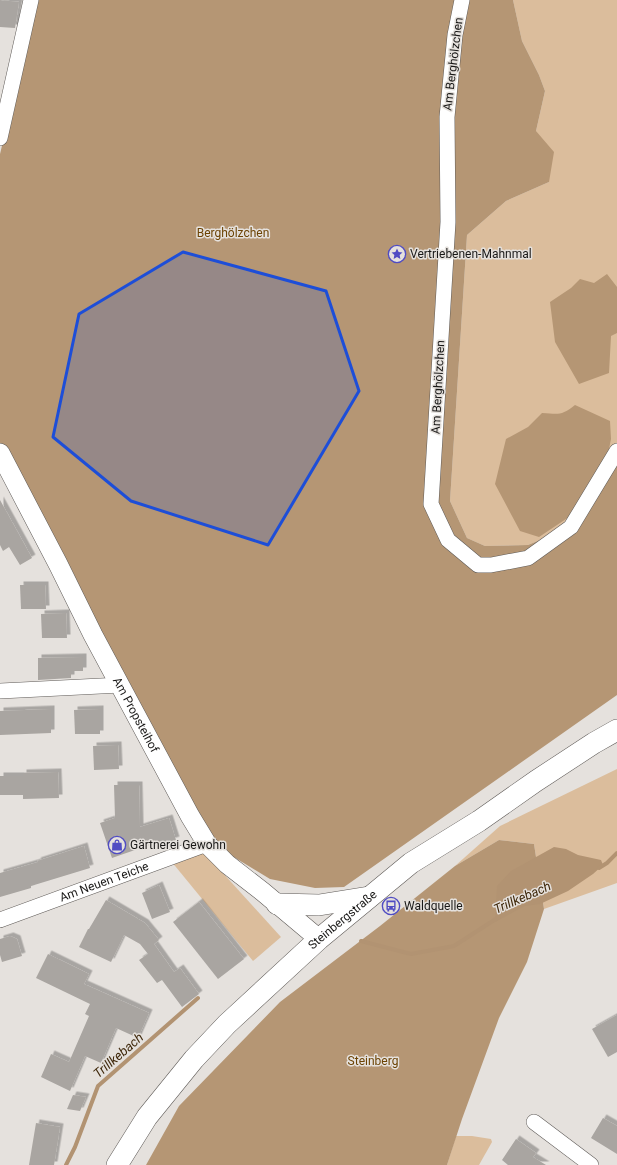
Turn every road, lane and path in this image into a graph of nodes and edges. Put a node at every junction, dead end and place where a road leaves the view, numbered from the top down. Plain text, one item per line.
1 (31, 0) edge
2 (462, 0) edge
3 (0, 138) edge
4 (617, 451) edge
5 (0, 453) edge
6 (121, 685) junction
7 (0, 691) edge
8 (617, 730) edge
9 (207, 844) junction
10 (370, 897) junction
11 (278, 904) junction
12 (0, 920) edge
13 (319, 939) junction
14 (534, 1122) dead end
15 (117, 1165) edge
16 (592, 1165) edge

1 - 3 street
2 - 4 street, Am Berghölzchen
5 - 6 street, Am Propsteihof
6 - 7 street
6 - 9 street, Am Propsteihof
8 - 10 main road, Steinbergstraße
9 - 11 street, Am Propsteihof
9 - 12 street, Am Neuen Teiche
10 - 11 main road
10 - 13 main road, Steinbergstraße
11 - 13 street, Am Propsteihof
13 - 15 main road, Steinbergstraße
14 - 16 street

